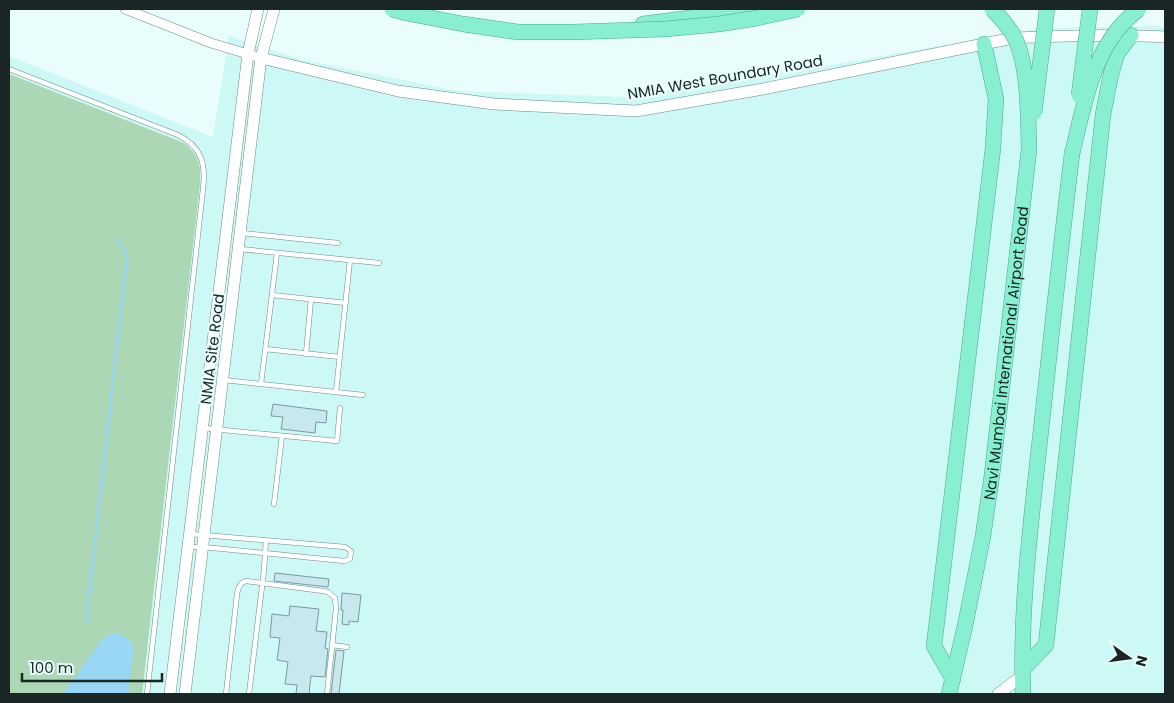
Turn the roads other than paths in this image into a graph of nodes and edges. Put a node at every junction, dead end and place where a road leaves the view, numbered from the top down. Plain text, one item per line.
1 (125, 9) edge
2 (258, 9) edge
3 (274, 9) edge
4 (392, 9) edge
5 (400, 9) edge
6 (748, 9) edge
7 (798, 9) edge
8 (992, 9) edge
9 (1047, 9) edge
10 (1090, 9) edge
11 (1139, 9) edge
12 (1131, 35) junction
13 (1165, 36) edge
14 (984, 44) junction
15 (248, 54) junction
16 (261, 58) junction
17 (9, 70) edge
18 (1029, 149) junction
19 (1072, 154) junction
20 (240, 233) junction
21 (338, 243) dead end
22 (239, 249) junction
23 (277, 253) junction
24 (350, 260) junction
25 (379, 263) dead end
26 (272, 295) junction
27 (312, 299) junction
28 (346, 302) junction
29 (266, 349) junction
30 (306, 354) junction
31 (340, 358) junction
32 (223, 379) junction
33 (261, 384) junction
34 (336, 392) junction
35 (363, 395) dead end
36 (340, 408) dead end
37 (203, 428) junction
38 (217, 429) junction
39 (282, 436) junction
40 (274, 504) dead end
41 (190, 534) junction
42 (205, 535) junction
43 (266, 540) junction
44 (204, 547) junction
45 (188, 548) junction
46 (265, 553) junction
47 (262, 583) junction
48 (332, 645) junction
49 (347, 647) dead end
50 (1022, 673) junction
51 (951, 687) edge
52 (147, 694) edge
53 (170, 694) edge
54 (186, 694) edge
55 (226, 694) edge
56 (249, 694) edge
57 (327, 694) edge
58 (998, 694) edge
59 (1023, 694) edge

1 - 15 street
2 - 15 street
3 - 16 street, NMIA Site Road
4 - 7 highway, bridge
5 - 6 highway
8 - 18 highway, bridge
9 - 18 highway, Navi Mumbai International Airport Road, bridge
10 - 19 highway, bridge
11 - 19 highway, bridge
12 - 13 street, NMIA West Boundary Road
12 - 14 street, NMIA West Boundary Road
12 - 50 highway
14 - 16 street, NMIA West Boundary Road
14 - 51 highway
15 - 16 street
15 - 37 street
16 - 20 street, NMIA Site Road
17 - 52 lane
18 - 51 highway, Navi Mumbai International Airport Road
19 - 50 highway
20 - 21 lane
20 - 22 street, NMIA Site Road
22 - 23 lane
22 - 32 street, NMIA Site Road
23 - 24 lane
23 - 26 lane
24 - 25 lane
24 - 28 lane
26 - 27 lane
26 - 29 lane
27 - 28 lane
27 - 30 lane
28 - 31 lane
29 - 30 lane
29 - 33 lane
30 - 31 lane
31 - 34 lane
32 - 33 lane
32 - 38 street, NMIA Site Road
33 - 34 lane
34 - 35 lane
36 - 39 lane
37 - 38 lane
37 - 41 street
38 - 39 lane
38 - 42 street, NMIA Site Road
39 - 40 lane
41 - 42 lane
41 - 45 street
42 - 43 lane
42 - 44 street, NMIA Site Road
43 - 46 lane
43 - 46 lane
44 - 45 lane
44 - 46 lane
44 - 54 street, NMIA Site Road
45 - 53 street
46 - 47 lane
47 - 48 lane
47 - 55 lane
47 - 56 lane
48 - 49 lane
48 - 57 lane
50 - 58 street
50 - 59 highway

